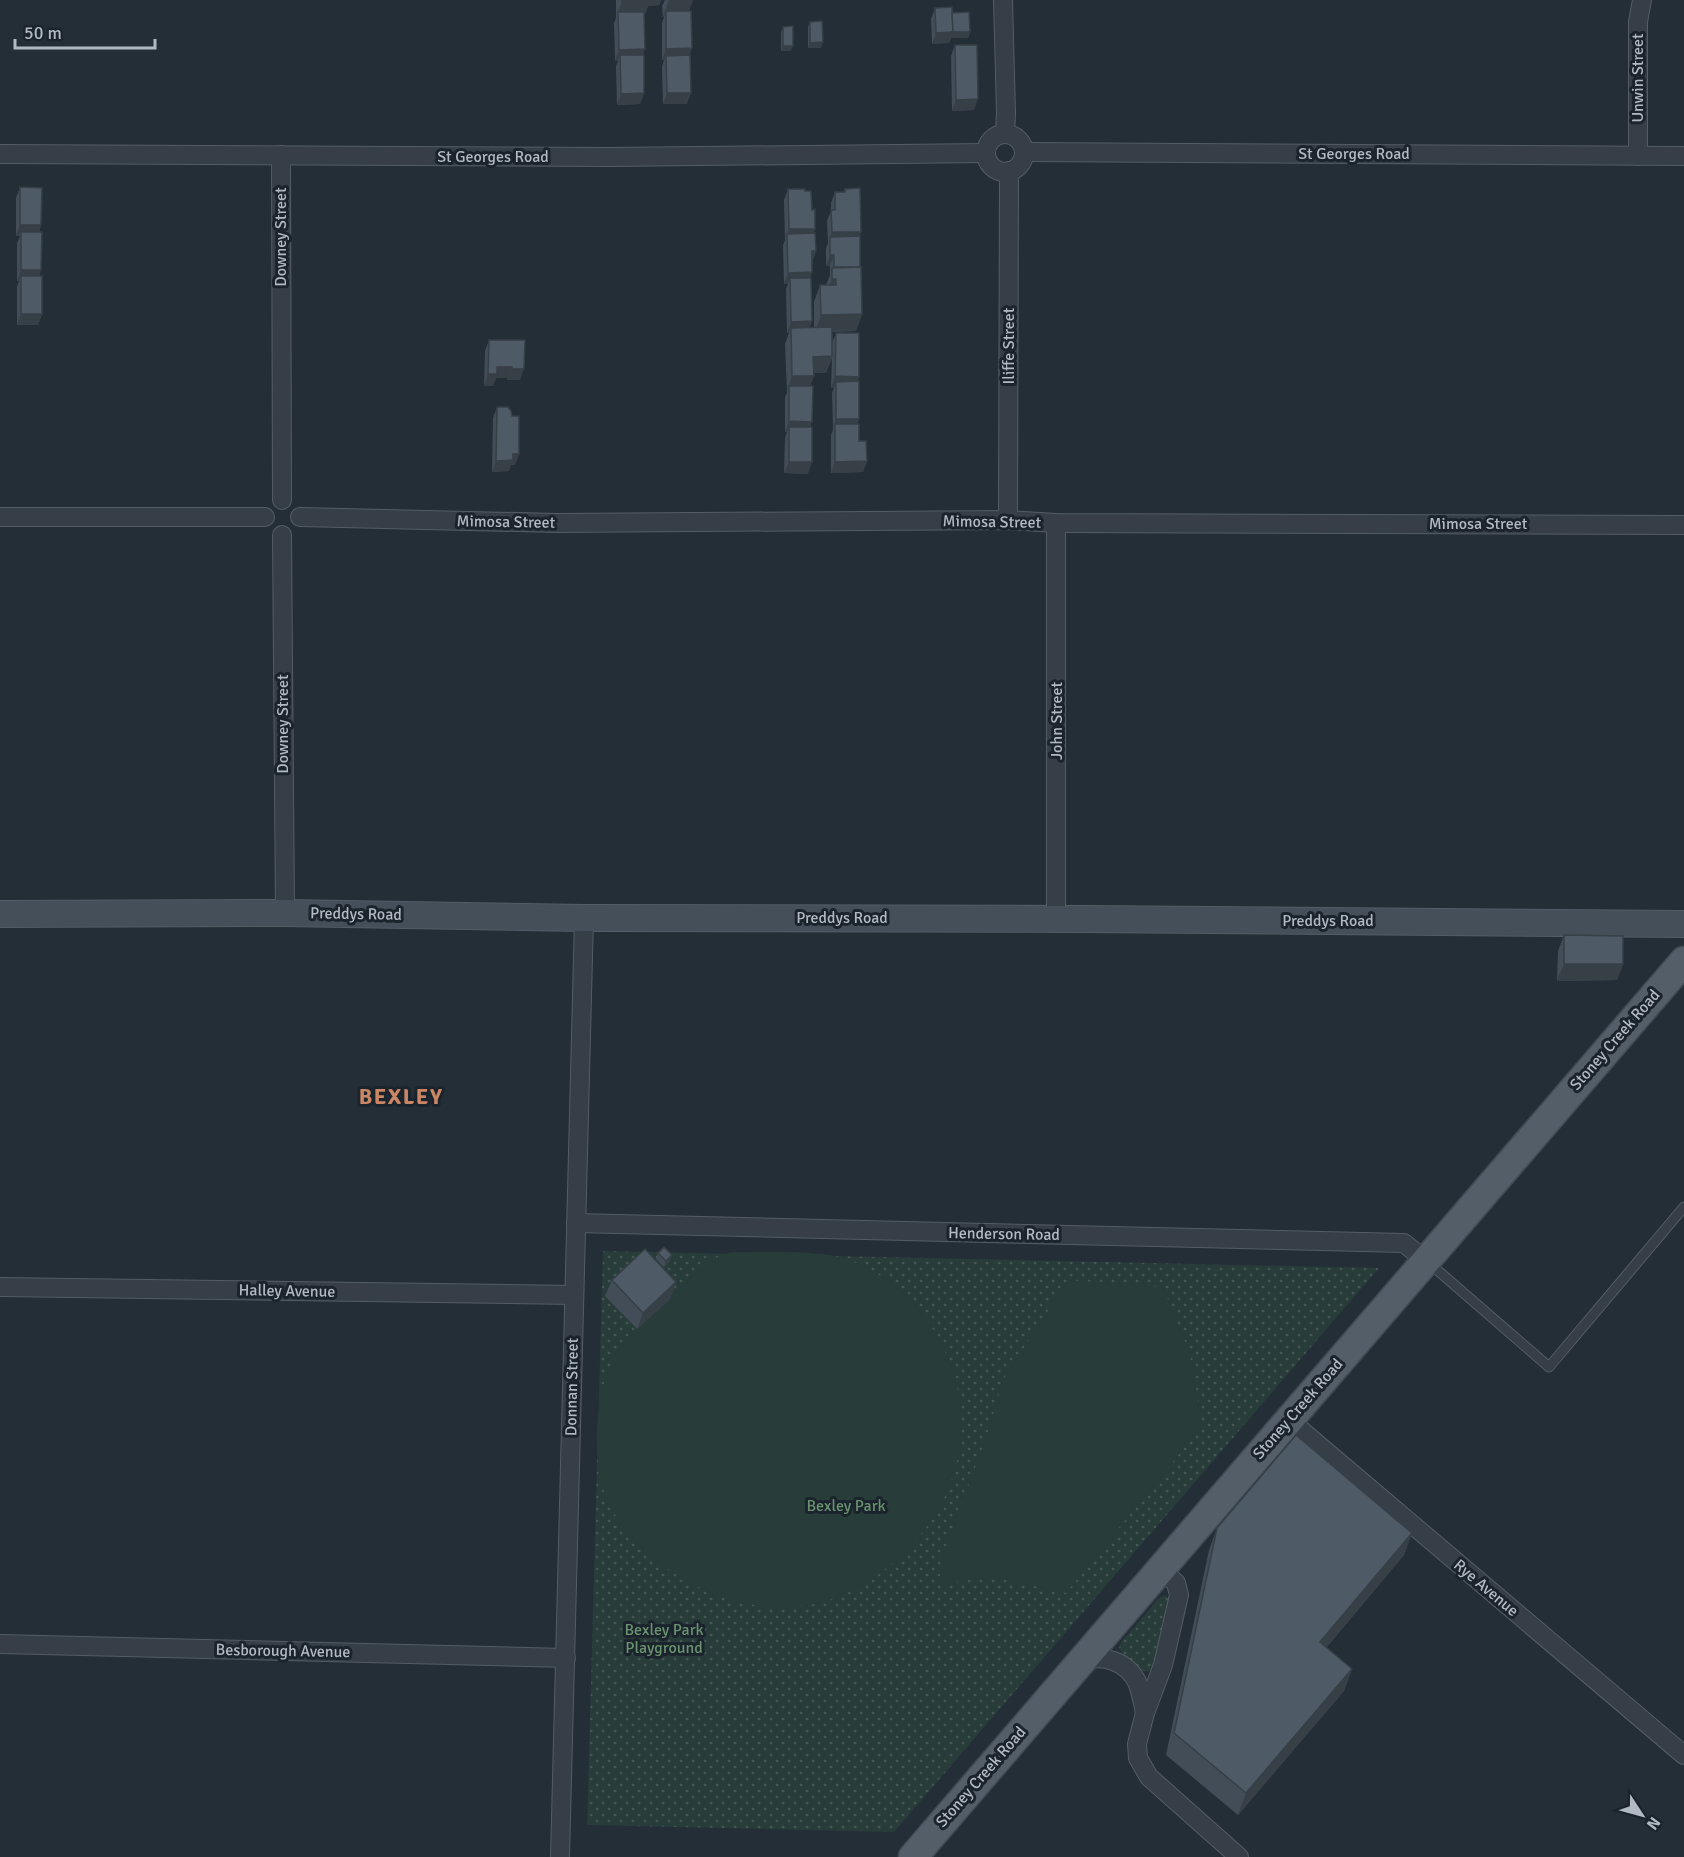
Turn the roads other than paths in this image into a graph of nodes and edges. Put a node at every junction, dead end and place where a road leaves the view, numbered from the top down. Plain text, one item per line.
1 (1003, 0) edge
2 (1642, 0) edge
3 (1005, 134) junction
4 (1024, 152) junction
5 (986, 153) junction
6 (0, 154) edge
7 (281, 155) junction
8 (1638, 156) junction
9 (1684, 156) edge
10 (1009, 171) junction
11 (282, 500) junction
12 (0, 517) edge
13 (265, 517) junction
14 (300, 517) junction
15 (1008, 520) junction
16 (1056, 523) junction
17 (1684, 525) edge
18 (282, 535) junction
19 (0, 914) edge
20 (285, 914) junction
21 (584, 918) junction
22 (1056, 919) junction
23 (1684, 924) edge
24 (1684, 961) edge
25 (1684, 1207) edge
26 (576, 1223) junction
27 (1426, 1261) junction
28 (0, 1287) edge
29 (574, 1295) junction
30 (1289, 1420) junction
31 (1160, 1569) junction
32 (0, 1644) edge
33 (566, 1658) junction
34 (1080, 1662) junction
35 (1145, 1713) junction
36 (1684, 1755) edge
37 (560, 1857) edge
38 (913, 1857) edge
39 (1239, 1857) edge

1 - 3 street
2 - 8 street, Unwin Street
3 - 4 street
3 - 5 street
4 - 8 street, St Georges Road
4 - 10 street
5 - 7 street, St Georges Road
5 - 10 street
6 - 7 street, St Georges Road
7 - 11 street, Downey Street
8 - 9 street, St Georges Road
10 - 15 street, Iliffe Street
11 - 13 street
11 - 14 street
12 - 13 street
13 - 18 street
14 - 15 street, Mimosa Street
14 - 18 street
15 - 16 street, Mimosa Street
16 - 17 street, Mimosa Street
16 - 22 street, John Street
18 - 20 street, Downey Street
19 - 20 main road, Preddys Road
20 - 21 main road, Preddys Road
21 - 22 main road, Preddys Road
21 - 26 street, Donnan Street
22 - 23 main road, Preddys Road
24 - 27 main road, Stoney Creek Road
25 - 27 lane
26 - 27 street, Henderson Road
26 - 29 street, Donnan Street
27 - 30 main road, Stoney Creek Road
28 - 29 street, Halley Avenue
29 - 33 street, Donnan Street
30 - 31 main road, Stoney Creek Road
30 - 36 street, Rye Avenue
31 - 34 main road, Stoney Creek Road
31 - 35 street
32 - 33 street, Besborough Avenue
33 - 37 street, Donnan Street
34 - 35 street
34 - 38 main road, Stoney Creek Road
35 - 39 street

